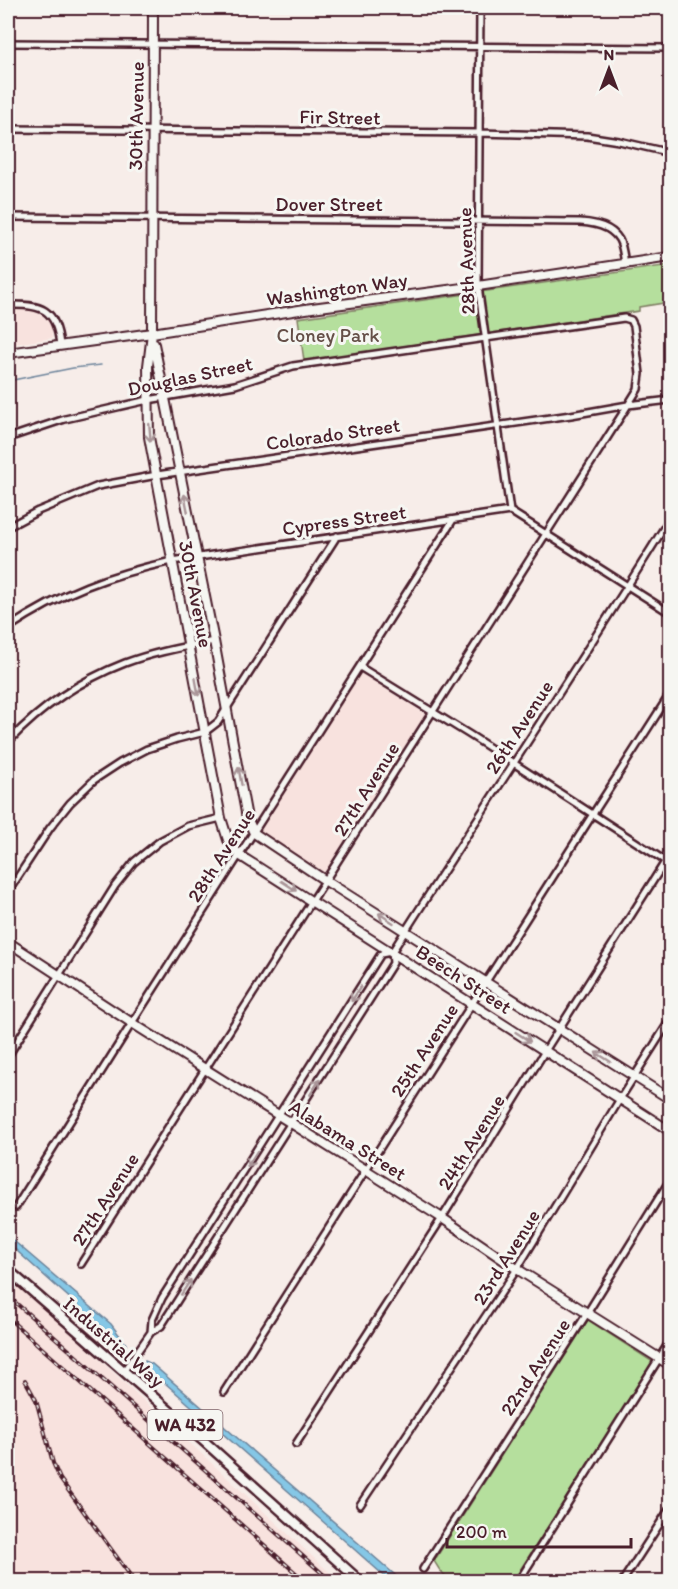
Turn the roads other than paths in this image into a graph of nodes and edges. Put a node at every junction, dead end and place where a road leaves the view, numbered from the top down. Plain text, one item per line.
1 (153, 8) edge
2 (480, 8) edge
3 (8, 43) edge
4 (153, 44) junction
5 (480, 47) junction
6 (670, 48) edge
7 (8, 129) edge
8 (152, 130) junction
9 (479, 133) junction
10 (670, 154) edge
11 (8, 217) edge
12 (152, 218) junction
13 (480, 220) junction
14 (670, 257) edge
15 (625, 264) junction
16 (478, 286) junction
17 (8, 304) edge
18 (631, 320) joint
19 (152, 333) junction
20 (486, 338) junction
21 (60, 345) junction
22 (8, 353) edge
23 (164, 397) junction
24 (148, 400) junction
25 (670, 400) edge
26 (628, 405) junction
27 (498, 425) junction
28 (8, 438) edge
29 (180, 471) junction
30 (157, 475) junction
31 (510, 511) junction
32 (670, 518) edge
33 (453, 520) junction
34 (8, 527) edge
35 (547, 534) junction
36 (337, 536) junction
37 (197, 556) junction
38 (172, 561) junction
39 (628, 587) junction
40 (670, 613) edge
41 (8, 628) edge
42 (214, 641) junction
43 (189, 646) junction
44 (360, 667) junction
45 (670, 694) edge
46 (227, 708) junction
47 (433, 712) junction
48 (205, 732) junction
49 (8, 742) edge
50 (513, 763) junction
51 (592, 814) junction
52 (221, 818) junction
53 (254, 833) junction
54 (670, 854) edge
55 (239, 855) junction
56 (668, 862) edge
57 (326, 881) junction
58 (8, 892) edge
59 (313, 901) junction
60 (405, 931) junction
61 (8, 942) edge
62 (392, 952) junction
63 (58, 975) junction
64 (485, 982) junction
65 (472, 1003) junction
66 (670, 1020) edge
67 (132, 1023) junction
68 (559, 1029) junction
69 (545, 1051) junction
70 (8, 1056) edge
71 (205, 1069) junction
72 (634, 1076) junction
73 (620, 1099) junction
74 (670, 1100) edge
75 (279, 1117) junction
76 (291, 1124) junction
77 (670, 1131) edge
78 (365, 1170) junction
79 (670, 1180) edge
80 (16, 1207) dead end
81 (441, 1218) junction
82 (81, 1264) dead end
83 (517, 1269) junction
84 (8, 1270) edge
85 (588, 1312) junction
86 (151, 1332) junction
87 (670, 1341) edge
88 (659, 1358) junction
89 (670, 1365) edge
90 (123, 1372) junction
91 (224, 1392) dead end
92 (296, 1444) dead end
93 (360, 1505) dead end
94 (670, 1508) edge
95 (423, 1569) dead end
96 (361, 1581) edge
97 (518, 1581) edge
98 (622, 1581) edge

1 - 4 street, 30th Avenue
2 - 5 street, 28th Avenue
3 - 4 street
4 - 5 street
4 - 8 street, 30th Avenue
5 - 6 street
5 - 9 street, 28th Avenue
7 - 8 street, Fir Street
8 - 9 street, Fir Street
8 - 12 street, 30th Avenue
9 - 10 street, Fir Street
9 - 13 street, 28th Avenue
11 - 12 street, Dover Street
12 - 13 street, Dover Street
12 - 19 street, 30th Avenue
13 - 15 street, Dover Street
13 - 16 street, 28th Avenue
14 - 15 street, Washington Way
15 - 16 street, Washington Way
16 - 19 street, Washington Way
16 - 20 street, 28th Avenue
17 - 21 street
18 - 20 street, Douglas Street
18 - 26 street, 27th Avenue
19 - 21 street, Washington Way
19 - 23 street, 30th Avenue
19 - 24 street, 30th Avenue
20 - 23 street, Douglas Street
20 - 27 street, 28th Avenue
21 - 22 street, Washington Way
23 - 24 street, Douglas Street
23 - 29 street, 30th Avenue
24 - 28 street, Douglas Street
24 -> 30 street, 30th Avenue
25 - 26 street, Colorado Street
26 - 27 street, Colorado Street
26 - 35 street, 27th Avenue
27 - 29 street, Colorado Street
27 - 31 street, 28th Avenue
29 - 30 street, Colorado Street
37 -> 29 street, 30th Avenue
30 - 34 street, Colorado Street
30 - 38 street, 30th Avenue
31 - 33 street, Cypress Street
31 - 35 street
32 - 39 street, 26th Avenue
33 - 36 street, Cypress Street
33 - 44 street, 28th Avenue
35 - 39 street
35 - 47 street, 27th Avenue
36 - 37 street, Cypress Street
36 - 46 street
37 - 38 street, Cypress Street
37 - 42 street, 30th Avenue
38 - 41 street, Cypress Street
38 - 43 street, 30th Avenue
39 - 40 street
39 - 50 street, 26th Avenue
42 - 43 street
42 - 46 street, 30th Avenue
43 -> 48 street, 30th Avenue
43 - 49 street
44 - 47 street
44 - 53 street, 28th Avenue
45 - 51 street, 25th Avenue
46 - 48 street
53 -> 46 street, 30th Avenue
47 - 50 street
47 - 57 street, 27th Avenue
48 - 52 street, 30th Avenue
48 - 58 street
50 - 51 street
50 - 60 street, 26th Avenue
51 - 56 street
51 - 64 street, 25th Avenue
52 - 55 street, 30th Avenue
52 - 63 street
53 - 55 street, 28th Avenue
53 - 57 street, Beech Street
54 - 56 street, 24th Avenue
55 -> 59 street, Beech Street
55 - 67 street, 28th Avenue
56 - 68 street, 24th Avenue
57 - 59 street, 27th Avenue
60 -> 57 street, Beech Street
59 - 62 street, Beech Street
59 - 71 street, 27th Avenue
60 - 62 street, 26th Avenue
60 - 64 street, Beech Street
61 - 63 street, Alabama Street
62 - 65 street, Beech Street
62 -> 75 street, 26th Avenue
76 -> 62 street, 26th Avenue
63 - 67 street, Alabama Street
63 - 70 street
64 - 65 street, 25th Avenue
64 - 68 street, Beech Street
65 -> 69 street, Beech Street
65 - 78 street, 25th Avenue
66 - 72 street, 23rd Avenue
67 - 71 street, Alabama Street
67 - 80 street, 28th Avenue
68 - 69 street, 24th Avenue
72 -> 68 street, Beech Street
69 - 73 street, Beech Street
69 - 81 street, 24th Avenue
71 - 75 street, Alabama Street
71 - 82 street, 27th Avenue
72 - 73 street, 23rd Avenue
72 - 74 street, Beech Street
73 - 77 street, Beech Street
73 - 83 street, 23rd Avenue
75 - 76 street, Alabama Street
75 -> 86 street, 26th Avenue
76 - 78 street, Alabama Street
86 -> 76 street, 26th Avenue
78 - 81 street, Alabama Street
78 - 91 street, 25th Avenue
79 - 85 street, 22nd Avenue
81 - 83 street, Alabama Street
81 - 92 street, 24th Avenue
83 - 85 street, Alabama Street
83 - 93 street, 23rd Avenue
84 - 90 main road, Industrial Way / WA 432
85 - 88 street, Alabama Street
85 - 95 street, 22nd Avenue
86 - 90 street, 26th Avenue
87 - 88 street
88 - 89 street, Alabama Street
88 - 97 street
90 - 96 main road, Industrial Way / WA 432
94 - 98 street

